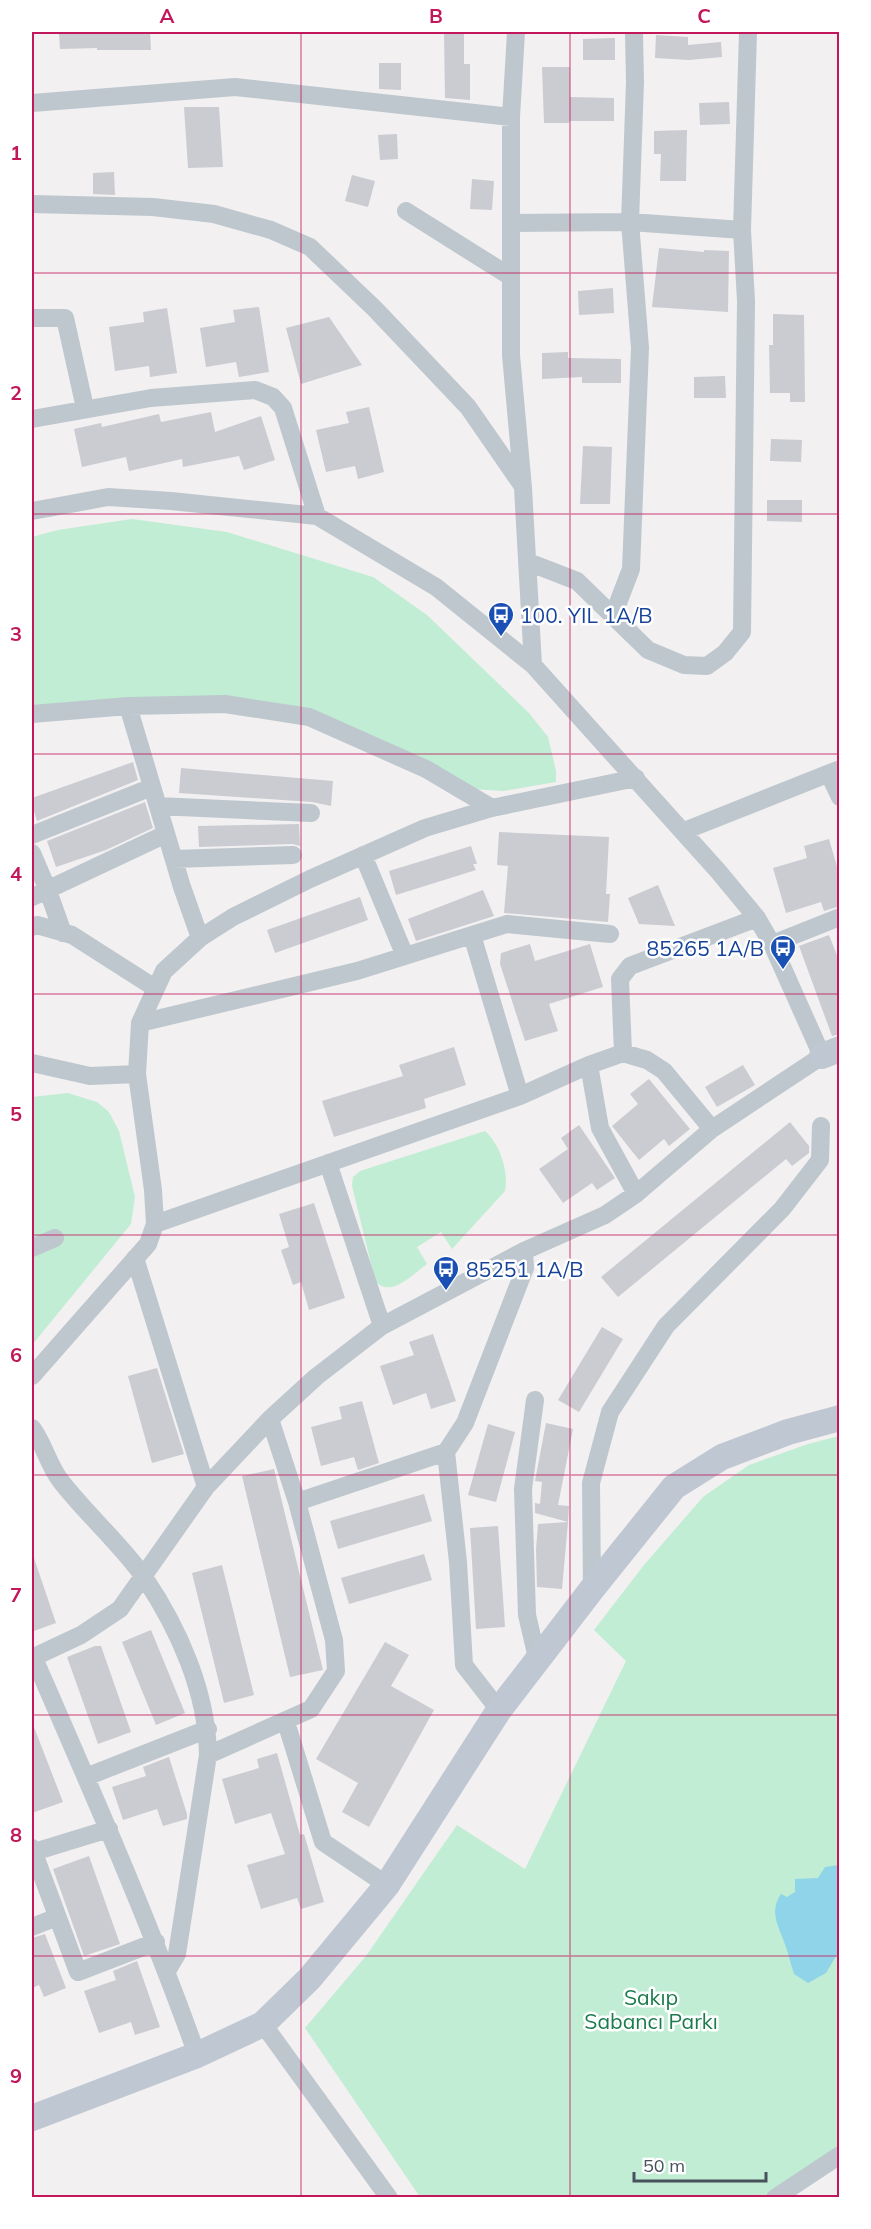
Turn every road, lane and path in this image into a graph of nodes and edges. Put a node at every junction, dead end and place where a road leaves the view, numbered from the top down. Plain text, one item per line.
1 (516, 32) edge
2 (634, 32) edge
3 (748, 32) edge
4 (32, 103) edge
5 (511, 117) junction
6 (32, 204) edge
7 (406, 211) dead end
8 (630, 222) junction
9 (510, 223) junction
10 (742, 230) junction
11 (511, 277) junction
12 (32, 318) edge
13 (85, 408) junction
14 (32, 418) edge
15 (524, 488) junction
16 (32, 511) edge
17 (318, 516) junction
18 (528, 562) junction
19 (613, 616) junction
20 (533, 665) junction
21 (128, 706) junction
22 (32, 714) edge
23 (834, 772) edge
24 (636, 778) junction
25 (152, 787) junction
26 (840, 797) edge
27 (158, 806) junction
28 (492, 808) junction
29 (311, 813) dead end
30 (684, 831) junction
31 (166, 834) junction
32 (32, 836) edge
33 (32, 853) edge
34 (293, 855) dead end
35 (363, 855) junction
36 (174, 859) junction
37 (39, 893) edge
38 (840, 917) edge
39 (757, 918) junction
40 (32, 927) edge
41 (63, 933) junction
42 (610, 934) dead end
43 (472, 935) junction
44 (200, 938) junction
45 (772, 944) junction
46 (405, 956) junction
47 (156, 988) junction
48 (140, 1023) junction
49 (623, 1053) junction
50 (831, 1053) edge
51 (32, 1063) edge
52 (589, 1065) junction
53 (137, 1074) junction
54 (520, 1096) junction
55 (821, 1126) dead end
56 (712, 1129) junction
57 (327, 1163) junction
58 (636, 1194) junction
59 (154, 1224) junction
60 (55, 1238) dead end
61 (32, 1248) edge
62 (524, 1251) junction
63 (135, 1258) junction
64 (382, 1326) junction
65 (32, 1376) edge
66 (535, 1400) dead end
67 (840, 1418) edge
68 (270, 1419) junction
69 (32, 1428) edge
70 (446, 1452) junction
71 (206, 1487) junction
72 (297, 1502) junction
73 (143, 1577) junction
74 (592, 1589) junction
75 (33, 1658) edge
76 (538, 1662) junction
77 (500, 1710) junction
78 (286, 1722) junction
79 (208, 1729) junction
80 (208, 1755) junction
81 (86, 1778) junction
82 (109, 1829) junction
83 (33, 1850) edge
84 (387, 1885) junction
85 (57, 1917) junction
86 (32, 1927) edge
87 (156, 1942) junction
88 (168, 1971) junction
89 (263, 2024) junction
90 (197, 2055) junction
91 (32, 2118) edge
92 (840, 2155) edge
93 (389, 2198) edge
94 (775, 2198) edge

1 - 5 street
2 - 8 street
3 - 10 street
4 - 5 street
5 - 9 street
6 - 15 street
7 - 11 street
8 - 9 street
8 - 10 street
8 - 19 street
9 - 11 street
10 - 19 street
11 - 15 street
12 - 13 street
13 - 14 street
13 - 17 street
15 - 18 street
16 - 17 street
17 - 20 street
18 - 19 street
18 - 20 street
20 - 24 street
21 - 22 street
21 - 25 street
21 - 28 street
23 - 26 street
23 - 30 street
24 - 28 street
24 - 30 street
25 - 27 street
25 - 32 street
27 - 29 street
27 - 31 street
28 - 35 street
30 - 39 street
31 - 36 street
31 - 37 street
33 - 37 street
34 - 36 street
35 - 44 street
35 - 46 street
36 - 44 street
37 - 41 street
38 - 45 street
39 - 45 street
39 - 49 street
40 - 41 street
41 - 47 street
42 - 43 street
43 - 46 street
43 - 54 street
44 - 47 street
45 - 50 street
46 - 48 street
47 - 48 street
48 - 53 street
49 - 52 street
49 - 56 street
50 - 56 street
51 - 53 street
52 - 54 street
52 - 58 street
53 - 59 street
54 - 57 street
55 - 74 street
56 - 58 street
57 - 59 street
57 - 64 street
58 - 62 street
59 - 63 street
60 - 61 street
62 - 64 street
62 - 70 street
63 - 65 street
63 - 71 street
64 - 68 street
66 - 76 street
67 - 74 street
68 - 71 street
68 - 72 street
69 - 73 street
70 - 72 street
70 - 77 street
71 - 73 street
72 - 78 street
73 - 75 street
73 - 79 street
74 - 76 street
75 - 81 street
76 - 77 street
77 - 84 street
78 - 80 street
78 - 84 street
79 - 80 street
79 - 81 street
80 - 88 street
81 - 82 street
82 - 83 street
82 - 87 street
83 - 85 street
84 - 89 street
85 - 86 street
85 - 87 street
87 - 88 street
88 - 90 street
89 - 90 street
89 - 93 street
90 - 91 street
92 - 94 street

